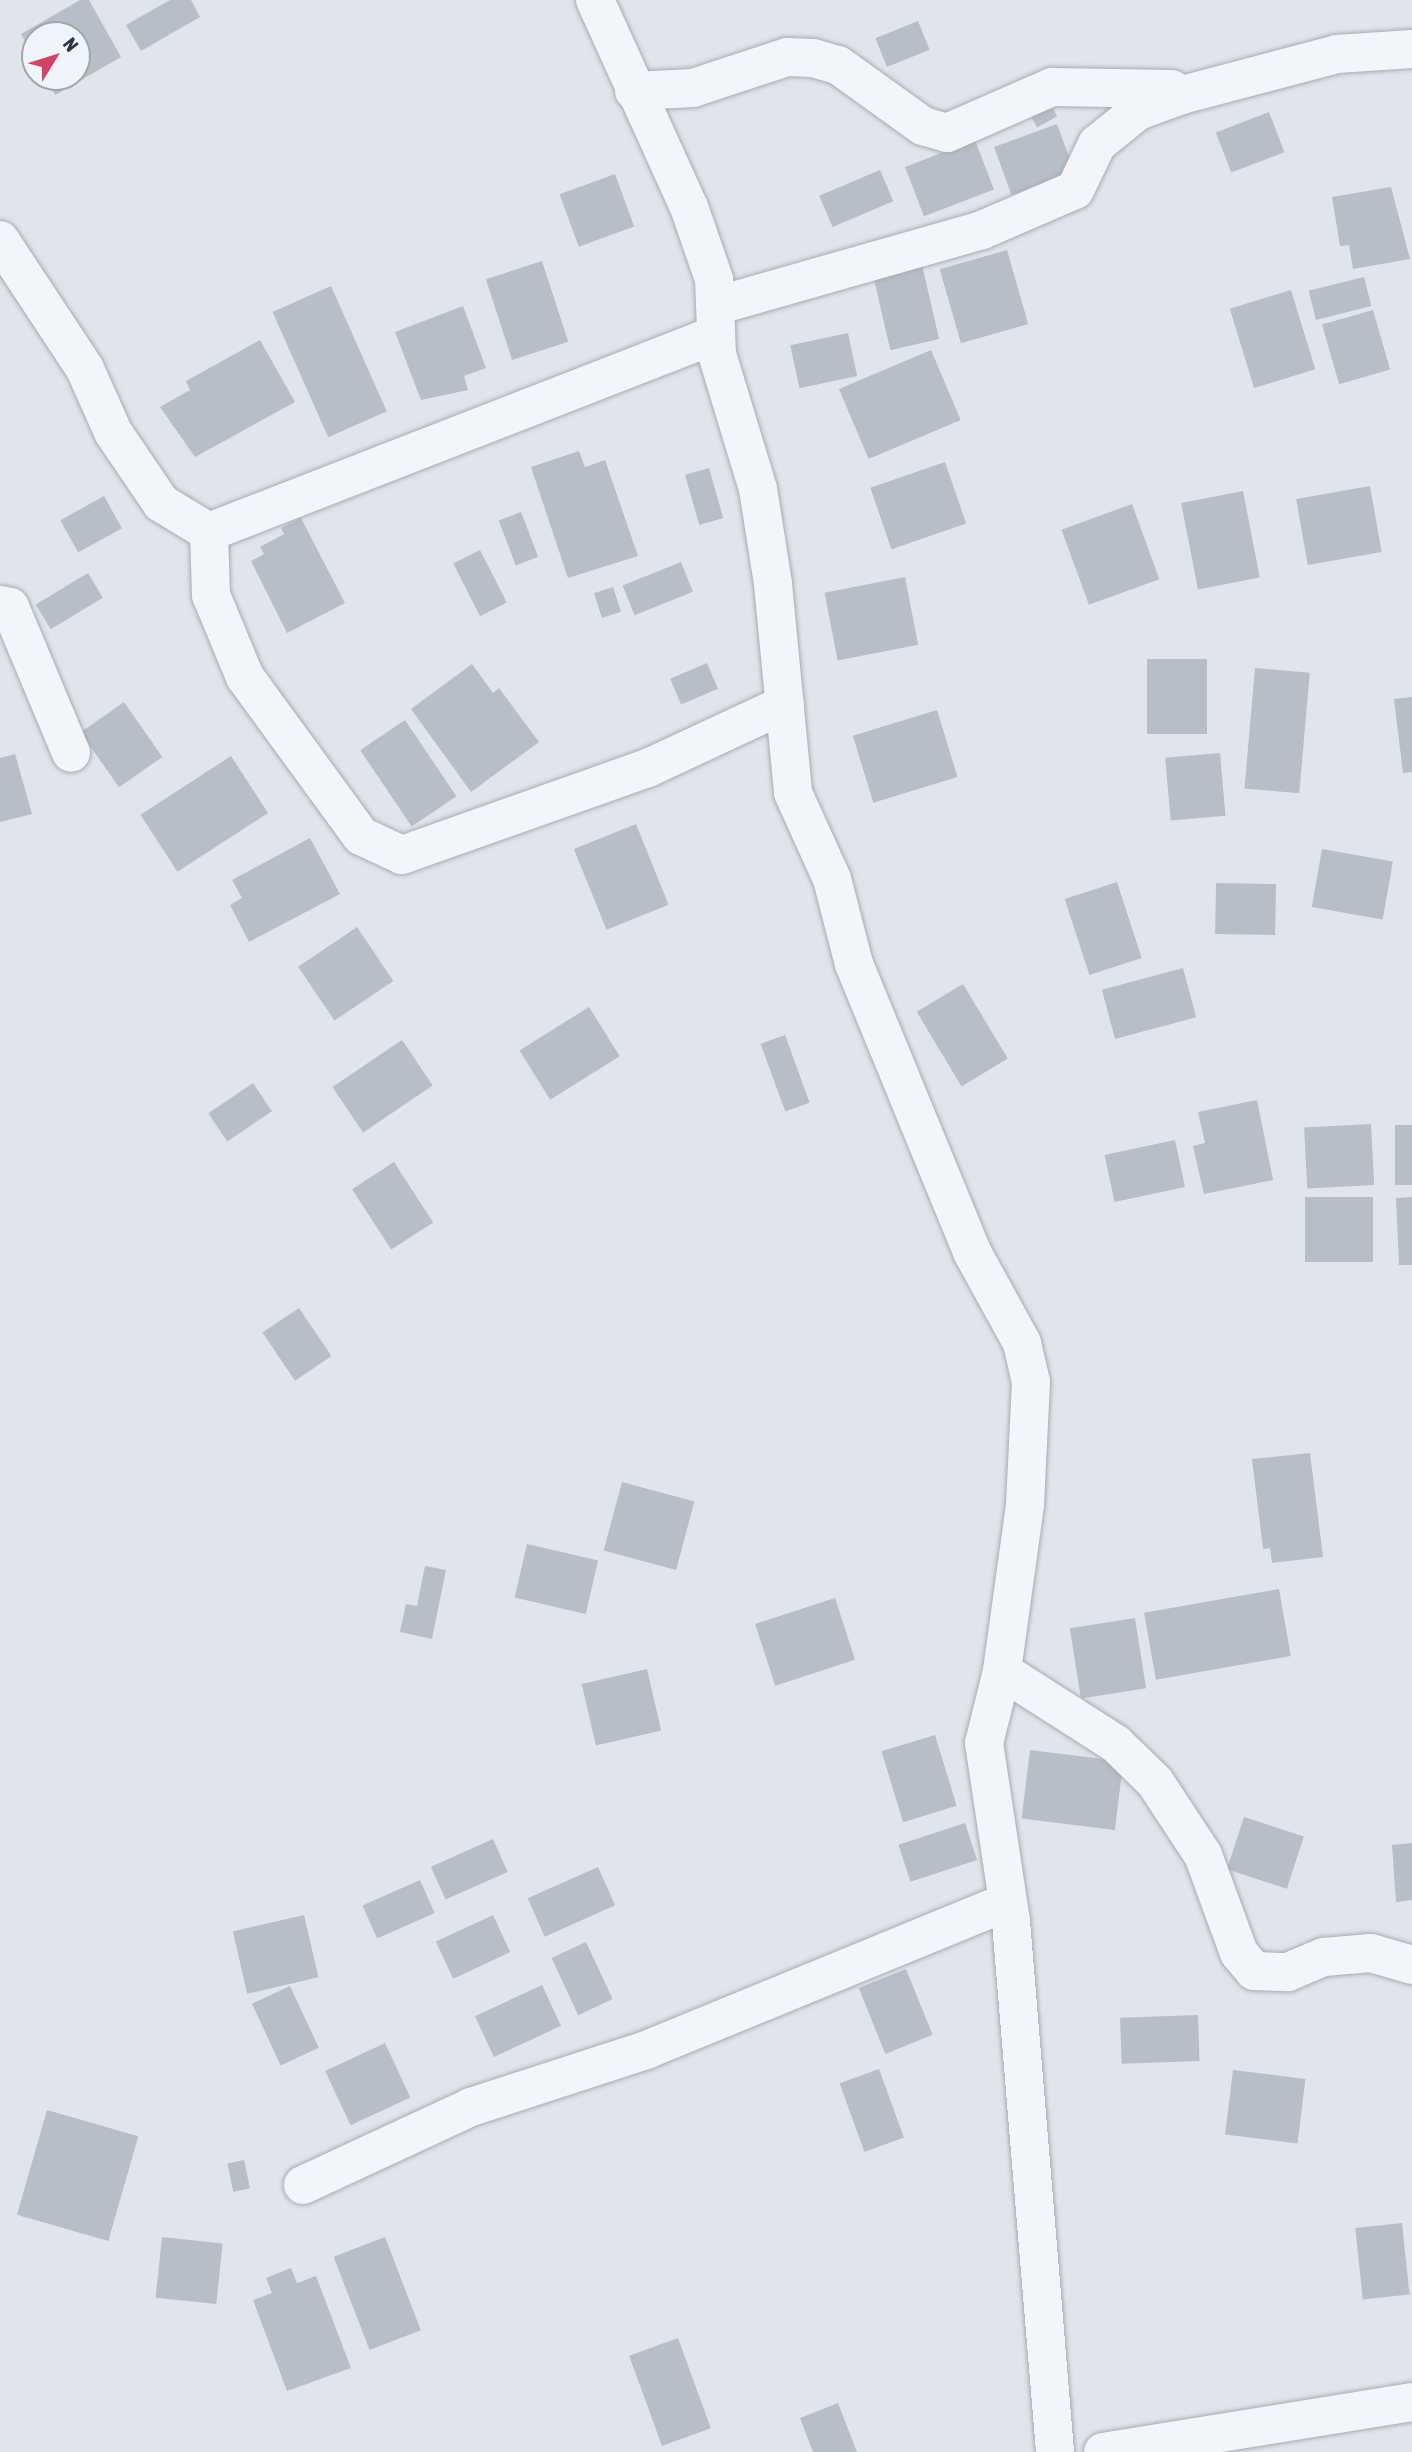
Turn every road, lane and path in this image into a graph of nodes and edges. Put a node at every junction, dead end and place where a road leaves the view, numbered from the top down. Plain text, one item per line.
1 (595, 0) edge
2 (1412, 49) edge
3 (1223, 83) junction
4 (634, 91) junction
5 (0, 240) edge
6 (717, 320) junction
7 (209, 532) junction
8 (0, 605) edge
9 (785, 704) junction
10 (71, 753) dead end
11 (1002, 1671) junction
12 (1007, 1902) junction
13 (1412, 1965) edge
14 (303, 2185) dead end
15 (1412, 2402) edge
16 (1055, 2452) edge
17 (1103, 2452) edge

1 - 4 street
2 - 3 street
3 - 4 street
3 - 6 street
4 - 6 street
5 - 7 street
6 - 7 street
6 - 9 street
7 - 9 street
8 - 10 street
9 - 11 street
11 - 12 street
11 - 13 street
12 - 14 street
12 - 16 street
15 - 17 street

